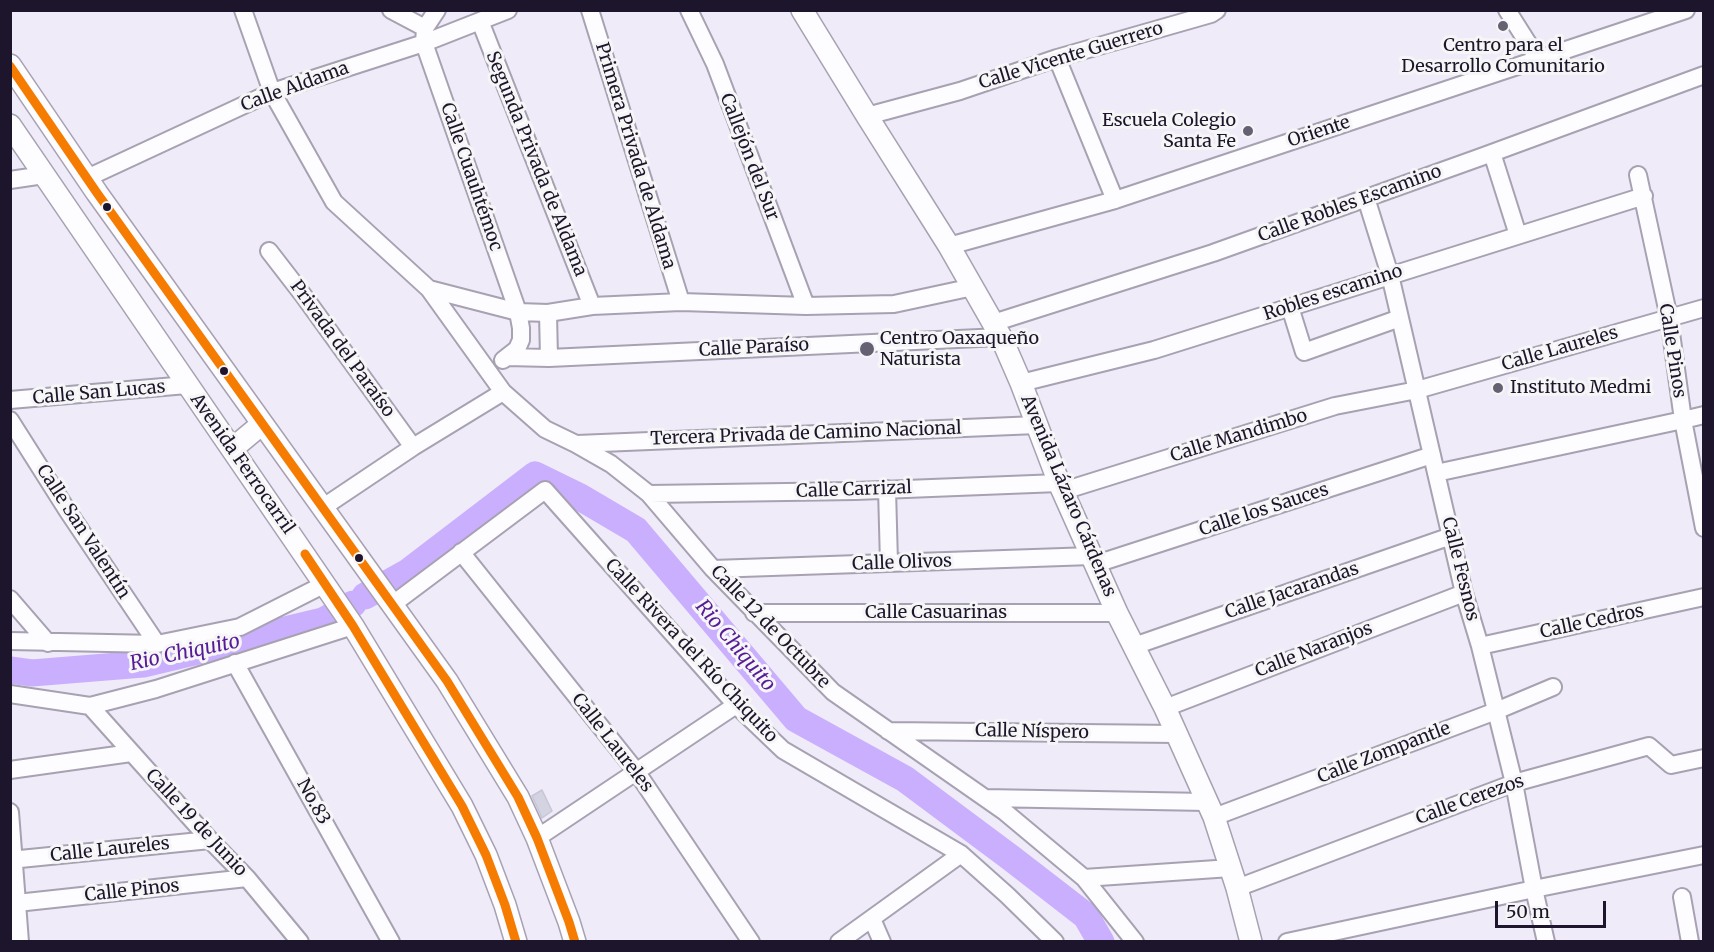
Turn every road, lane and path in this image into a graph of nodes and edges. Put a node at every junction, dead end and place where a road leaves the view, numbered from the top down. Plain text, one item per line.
1 (243, 10) edge
2 (391, 10) edge
3 (437, 10) edge
4 (508, 10) edge
5 (590, 10) edge
6 (689, 10) edge
7 (802, 10) edge
8 (1216, 10) edge
9 (1507, 10) edge
10 (1686, 10) edge
11 (480, 21) junction
12 (425, 35) junction
13 (1057, 58) junction
14 (1538, 59) junction
15 (10, 65) edge
16 (1704, 75) edge
17 (272, 92) junction
18 (867, 116) junction
19 (10, 125) edge
20 (1492, 153) junction
21 (44, 175) junction
22 (1638, 175) dead end
23 (87, 178) junction
24 (10, 180) edge
25 (1644, 196) junction
26 (1366, 198) junction
27 (1115, 200) junction
28 (1518, 235) junction
29 (949, 246) junction
30 (269, 251) dead end
31 (1390, 275) junction
32 (973, 287) junction
33 (429, 289) junction
34 (681, 302) junction
35 (592, 306) junction
36 (806, 306) junction
37 (1290, 307) junction
38 (1704, 308) edge
39 (518, 312) junction
40 (548, 313) junction
41 (1400, 318) junction
42 (1669, 318) junction
43 (997, 330) junction
44 (507, 357) junction
45 (549, 358) junction
46 (488, 369) junction
47 (1021, 383) junction
48 (187, 385) junction
49 (1417, 390) junction
50 (503, 392) junction
51 (10, 400) edge
52 (1704, 415) edge
53 (10, 420) edge
54 (1683, 420) junction
55 (262, 424) junction
56 (1037, 425) junction
57 (576, 444) junction
58 (413, 447) junction
59 (231, 449) junction
60 (1432, 454) junction
61 (1436, 472) junction
62 (1061, 487) junction
63 (887, 489) junction
64 (649, 494) junction
65 (322, 508) junction
66 (1704, 528) edge
67 (1451, 536) junction
68 (461, 552) junction
69 (1094, 560) junction
70 (889, 563) junction
71 (713, 569) junction
72 (328, 589) junction
73 (1464, 593) junction
74 (1704, 597) edge
75 (10, 599) edge
76 (390, 601) junction
77 (754, 613) junction
78 (1117, 613) junction
79 (350, 622) junction
80 (10, 641) edge
81 (48, 643) junction
82 (157, 644) junction
83 (1134, 646) junction
84 (1480, 646) junction
85 (235, 663) junction
86 (1553, 687) dead end
87 (10, 694) edge
88 (736, 705) junction
89 (90, 706) junction
90 (1165, 708) junction
91 (1496, 711) junction
92 (888, 730) junction
93 (1177, 734) junction
94 (131, 753) junction
95 (1704, 758) edge
96 (10, 770) edge
97 (636, 771) junction
98 (1514, 783) junction
99 (985, 798) junction
100 (1211, 809) junction
101 (10, 812) edge
102 (537, 838) junction
103 (210, 840) junction
104 (961, 854) junction
105 (1704, 855) edge
106 (12, 859) edge
107 (247, 878) junction
108 (1084, 878) junction
109 (1234, 878) junction
110 (1534, 889) junction
111 (1682, 897) dead end
112 (17, 903) junction
113 (872, 919) junction
114 (20, 942) edge
115 (300, 942) edge
116 (391, 942) edge
117 (516, 942) edge
118 (575, 942) edge
119 (751, 942) edge
120 (839, 942) edge
121 (882, 942) edge
122 (1055, 942) edge
123 (1135, 942) edge
124 (1251, 942) edge
125 (1287, 942) edge
126 (1546, 942) edge
127 (1690, 942) edge

1 - 17 street, Calle 12 de Octubre
2 - 12 street
3 - 12 street
4 - 11 street, Calle Aldama
5 - 34 street, Primera Privada de Aldama
6 - 36 street, Callejón del Sur
7 - 18 main road, Avenida Lázaro Cárdenas
8 - 13 street, Calle Vicente Guerrero
9 - 14 street
10 - 14 street, Oriente
11 - 12 street, Calle Aldama
11 - 35 street, Segunda Privada de Aldama
12 - 17 street, Calle Aldama
12 - 39 street, Calle Cuauhtémoc
13 - 18 street, Calle Vicente Guerrero
13 - 27 street
14 - 27 street, Oriente
15 - 23 main road
16 - 20 street, Calle Robles Escamino
17 - 23 street, Calle Aldama
17 - 33 street, Calle 12 de Octubre
18 - 29 main road, Avenida Lázaro Cárdenas
19 - 21 main road, Avenida Ferrocarril
20 - 26 street, Calle Robles Escamino
20 - 28 street
21 - 24 street
21 - 48 main road, Avenida Ferrocarril
22 - 25 street, Calle Pinos
23 - 55 main road
25 - 28 street, Robles escamino
25 - 42 street, Calle Pinos
26 - 31 street, Calle Fesnos
26 - 43 street, Calle Robles Escamino
27 - 29 street, Oriente
28 - 31 street, Robles escamino
29 - 32 main road, Avenida Lázaro Cárdenas
30 - 58 street, Privada del Paraíso
31 - 37 street, Robles escamino
31 - 41 street, Calle Fesnos
32 - 36 street, Calle 12 de Octubre
32 - 43 main road, Avenida Lázaro Cárdenas
33 - 39 street, Calle 12 de Octubre
33 - 46 street, Calle 12 de Octubre
34 - 35 street, Calle 12 de Octubre
34 - 36 street, Calle 12 de Octubre
35 - 40 street, Calle 12 de Octubre
37 - 41 street
37 - 47 street, Robles escamino
38 - 42 street, Calle Laureles
39 - 40 street, Calle 12 de Octubre
39 - 44 street, Calle Cuauhtémoc
40 - 45 street
41 - 49 street, Calle Fesnos
42 - 49 street, Calle Laureles
42 - 54 street, Calle Pinos
43 - 45 street, Calle Paraíso
43 - 47 main road, Avenida Lázaro Cárdenas
44 - 45 street, Calle Paraíso
44 - 46 street
46 - 50 street, Calle 12 de Octubre
47 - 56 main road, Avenida Lázaro Cárdenas
48 - 51 street, Calle San Lucas
48 - 59 main road, Avenida Ferrocarril
49 - 60 street, Calle Fesnos
49 - 62 street, Calle Mandimbo
50 - 57 street, Calle 12 de Octubre
50 - 58 street
52 - 54 street
53 - 82 street, Calle San Valentín
54 - 61 street
54 - 66 street, Calle Pinos
55 - 59 main road
55 - 65 main road
56 - 57 street, Tercera Privada de Camino Nacional
56 - 62 main road, Avenida Lázaro Cárdenas
57 - 64 street, Calle 12 de Octubre
58 - 65 street
59 - 72 main road, Avenida Ferrocarril
60 - 61 street, Calle Fesnos
60 - 69 street, Calle los Sauces
61 - 67 street, Calle Fesnos
62 - 63 street, Calle Carrizal
62 - 69 main road, Avenida Lázaro Cárdenas
63 - 64 street, Calle Carrizal
63 - 70 street
64 - 71 street, Calle 12 de Octubre
65 - 76 main road
67 - 73 street, Calle Fesnos
67 - 83 street, Calle Jacarandas
68 - 76 street
68 - 88 street, Calle Rivera del Río Chiquito
68 - 97 street, Calle Laureles
69 - 70 street, Calle Olivos
69 - 78 main road, Avenida Lázaro Cárdenas
70 - 71 street, Calle Olivos
71 - 77 street, Calle 12 de Octubre
72 - 79 main road, Avenida Ferrocarril
72 - 82 street
73 - 84 street, Calle Fesnos
73 - 90 street, Calle Naranjos
74 - 84 street, Calle Cedros
75 - 81 street
76 - 102 main road
77 - 78 street, Calle Casuarinas
77 - 92 street, Calle 12 de Octubre
78 - 83 main road, Avenida Lázaro Cárdenas
79 - 85 street
79 - 117 main road, Avenida Ferrocarril
80 - 81 street
81 - 82 street
83 - 90 main road, Avenida Lázaro Cárdenas
84 - 91 street, Calle Fesnos
85 - 89 street
85 - 116 street, No.83
86 - 91 street, Calle Zompantle
87 - 89 street
88 - 97 street
88 - 104 street, Calle Rivera del Río Chiquito
89 - 94 street, Calle 19 de Junio
90 - 93 main road, Avenida Lázaro Cárdenas
91 - 98 street, Calle Fesnos
91 - 100 street, Calle Zompantle
92 - 93 street, Calle Níspero
92 - 99 street, Calle 12 de Octubre
93 - 100 main road, Avenida Lázaro Cárdenas
94 - 96 street
94 - 103 street, Calle 19 de Junio
95 - 98 street, Calle Cerezos
97 - 102 street
97 - 119 street, Calle Laureles
98 - 109 street, Calle Cerezos
98 - 110 street, Calle Fesnos
99 - 100 street
99 - 108 street, Calle 12 de Octubre
100 - 109 main road, Avenida Lázaro Cárdenas
101 - 106 street
102 - 118 main road
103 - 106 street, Calle Laureles
103 - 107 street, Calle 19 de Junio
104 - 113 street
104 - 122 street, Calle Rivera del Río Chiquito
105 - 110 street
106 - 112 street
107 - 112 street, Calle Pinos
107 - 115 street, Calle 19 de Junio
108 - 109 street, Calle Cerezos
108 - 123 street, Calle 12 de Octubre
109 - 124 main road, Avenida Lázaro Cárdenas
110 - 125 street
110 - 126 street, Calle Fesnos
111 - 127 street
112 - 114 street
113 - 120 street
113 - 121 street

